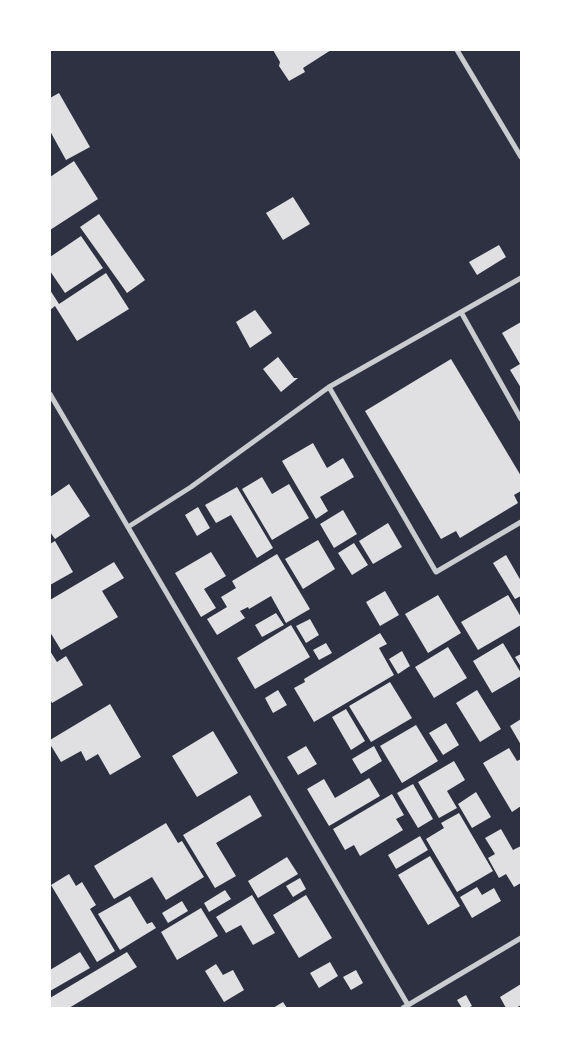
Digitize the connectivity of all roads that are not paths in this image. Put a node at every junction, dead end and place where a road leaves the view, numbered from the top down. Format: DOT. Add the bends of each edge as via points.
graph roads {
  1 [pos="457,50"];
  2 [pos="521,157"];
  3 [pos="521,278"];
  4 [pos="461,312"];
  5 [pos="329,387"];
  6 [pos="50,394"];
  7 [pos="521,419"];
  8 [pos="521,522"];
  9 [pos="128,527"];
  10 [pos="521,938"];
  11 [pos="406,1006"];
  1 -- 2 [label="street"];
  3 -- 4 [label="street"];
  4 -- 5 [label="street"];
  4 -- 7 [label="street"];
  5 -- 8 [label="street" via="436,572"];
  5 -- 9 [label="street" via="191,487"];
  6 -- 9 [label="street"];
  9 -- 11 [label="street"];
  10 -- 11 [label="street"];
}
